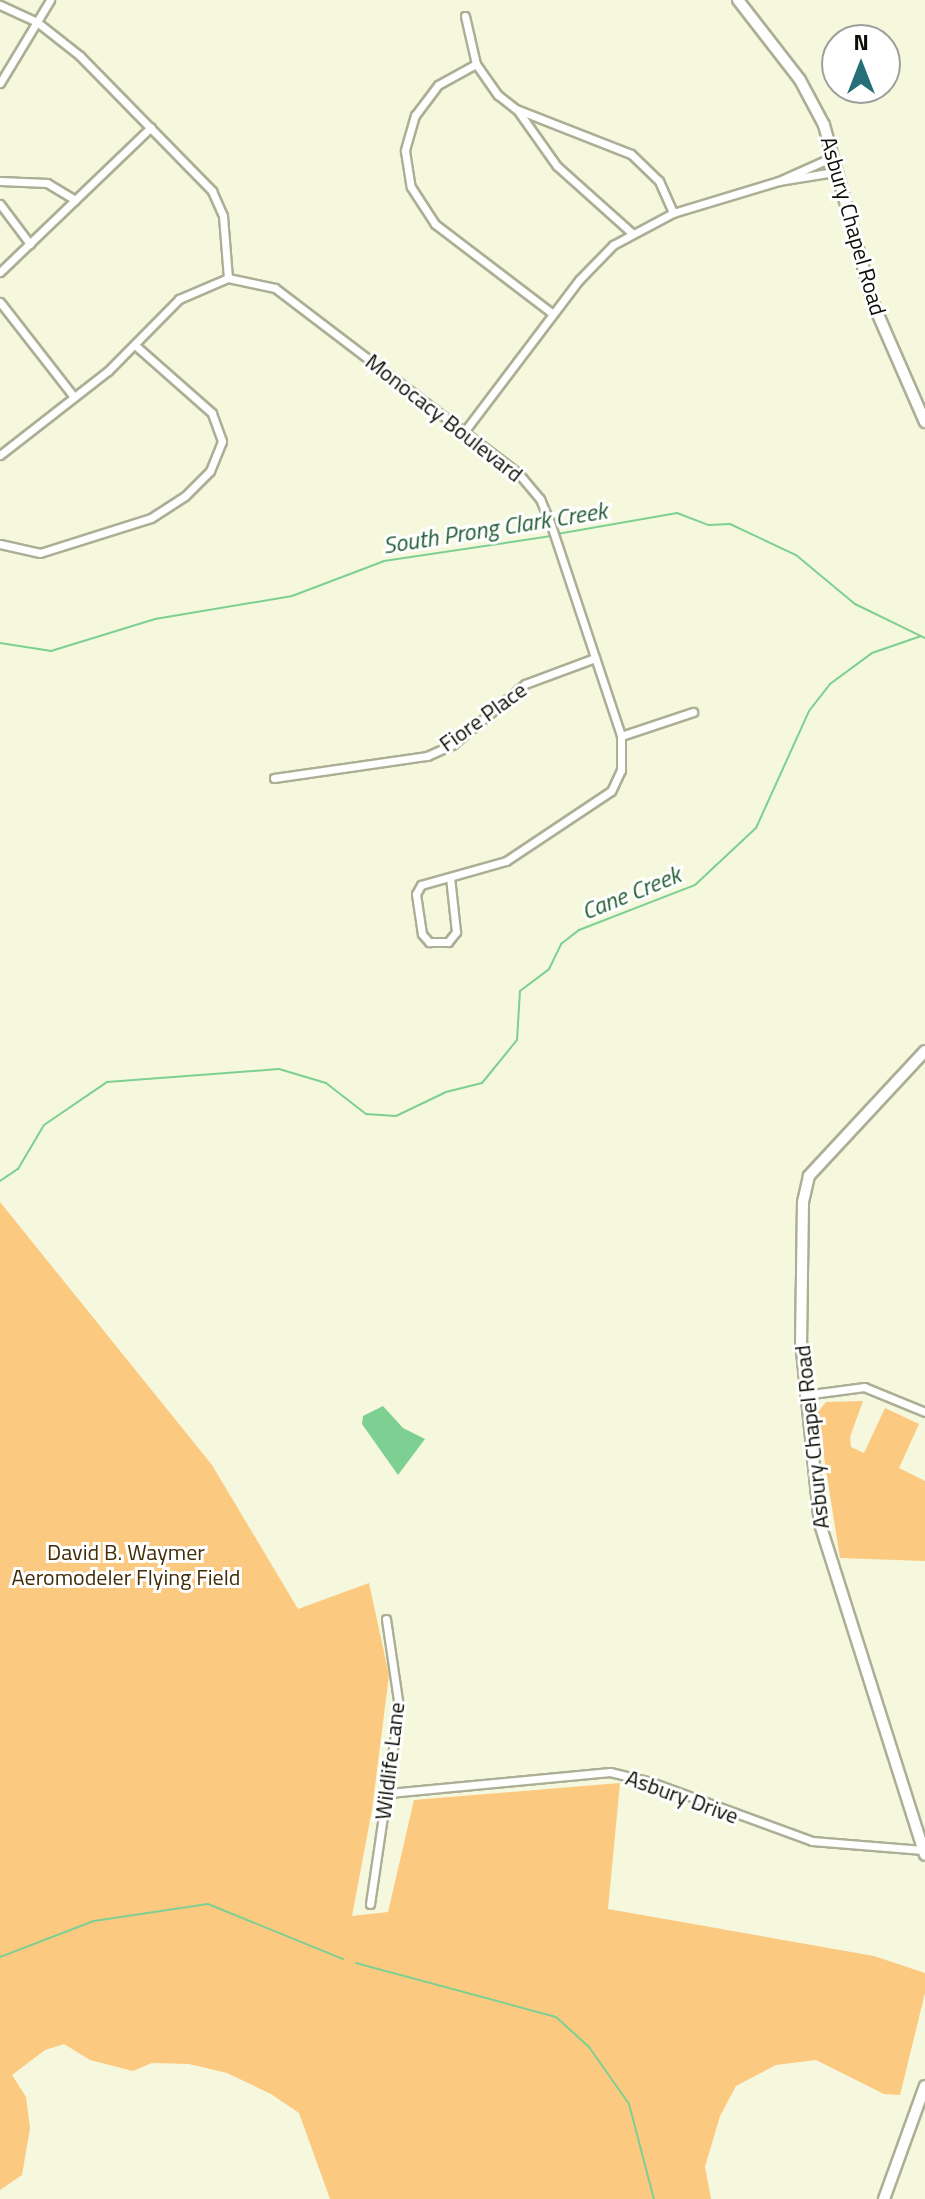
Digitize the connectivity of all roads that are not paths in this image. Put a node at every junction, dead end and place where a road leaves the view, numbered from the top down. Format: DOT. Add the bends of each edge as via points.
graph roads {
  1 [pos="50,0"];
  2 [pos="738,0"];
  3 [pos="0,5"];
  4 [pos="465,16"];
  5 [pos="37,22"];
  6 [pos="476,64"];
  7 [pos="0,83"];
  8 [pos="516,109"];
  9 [pos="151,127"];
  10 [pos="836,164"];
  11 [pos="0,181"];
  12 [pos="75,200"];
  13 [pos="0,204"];
  14 [pos="673,213"];
  15 [pos="632,233"];
  16 [pos="30,244"];
  17 [pos="0,272"];
  18 [pos="228,278"];
  19 [pos="0,302"];
  20 [pos="553,314"];
  21 [pos="135,345"];
  22 [pos="74,397"];
  23 [pos="925,422"];
  24 [pos="464,432"];
  25 [pos="0,455"];
  26 [pos="0,544"];
  27 [pos="595,658"];
  28 [pos="693,712"];
  29 [pos="621,736"];
  30 [pos="274,778"];
  31 [pos="450,877"];
  32 [pos="925,1051"];
  33 [pos="804,1395"];
  34 [pos="925,1412"];
  35 [pos="386,1619"];
  36 [pos="389,1793"];
  37 [pos="924,1852"];
  38 [pos="370,1904"];
  39 [pos="925,2086"];
  40 [pos="884,2199"];
  1 -- 5 [label="street"];
  2 -- 10 [label="main road, Asbury Chapel Road" via="800,80"];
  3 -- 5 [label="street"];
  4 -- 6 [label="street"];
  5 -- 7 [label="street"];
  5 -- 9 [label="street" via="112,85"];
  6 -- 8 [label="street" via="491,88"];
  6 -- 20 [label="street" via="438,85 415,115 405,151 411,187 435,224"];
  8 -- 14 [label="street" via="631,154 659,181"];
  8 -- 15 [label="street" via="557,166"];
  9 -- 12 [label="street"];
  9 -- 18 [label="street" via="212,191 223,216"];
  10 -- 14 [label="street" via="828,173 779,181"];
  10 -- 23 [label="main road, Asbury Chapel Road" via="873,303"];
  11 -- 12 [label="street" via="47,183"];
  12 -- 16 [label="street"];
  13 -- 16 [label="street"];
  14 -- 15 [label="street"];
  15 -- 20 [label="street" via="596,260"];
  16 -- 17 [label="street"];
  18 -- 21 [label="street" via="179,299"];
  18 -- 24 [label="street, Monocacy Boulevard" via="275,288"];
  19 -- 22 [label="street"];
  20 -- 24 [label="street"];
  21 -- 22 [label="street"];
  21 -- 26 [label="street" via="212,413 222,441 210,471 151,518 40,553"];
  22 -- 25 [label="street"];
  24 -- 27 [label="street, Monocacy Boulevard" via="527,481 550,522"];
  27 -- 29 [label="street, Monocacy Boulevard"];
  27 -- 30 [label="street, Fiore Place" via="525,684 452,745 435,752"];
  28 -- 29 [label="street"];
  29 -- 31 [label="street, Monocacy Boulevard" via="621,770 611,791 506,861"];
  31 -- 31 [label="street, Monocacy Boulevard" via="421,885 416,894 422,934 429,942 448,942 456,932"];
  32 -- 33 [label="main road, Asbury Chapel Road" via="809,1176 801,1260"];
  33 -- 34 [label="street" via="864,1387"];
  33 -- 37 [label="main road, Asbury Chapel Road" via="826,1549"];
  35 -- 36 [label="street, Wildlife Lane" via="399,1707"];
  36 -- 37 [label="street, Asbury Drive" via="610,1772 812,1841"];
  36 -- 38 [label="street, Wildlife Lane"];
  39 -- 40 [label="main road"];
}
